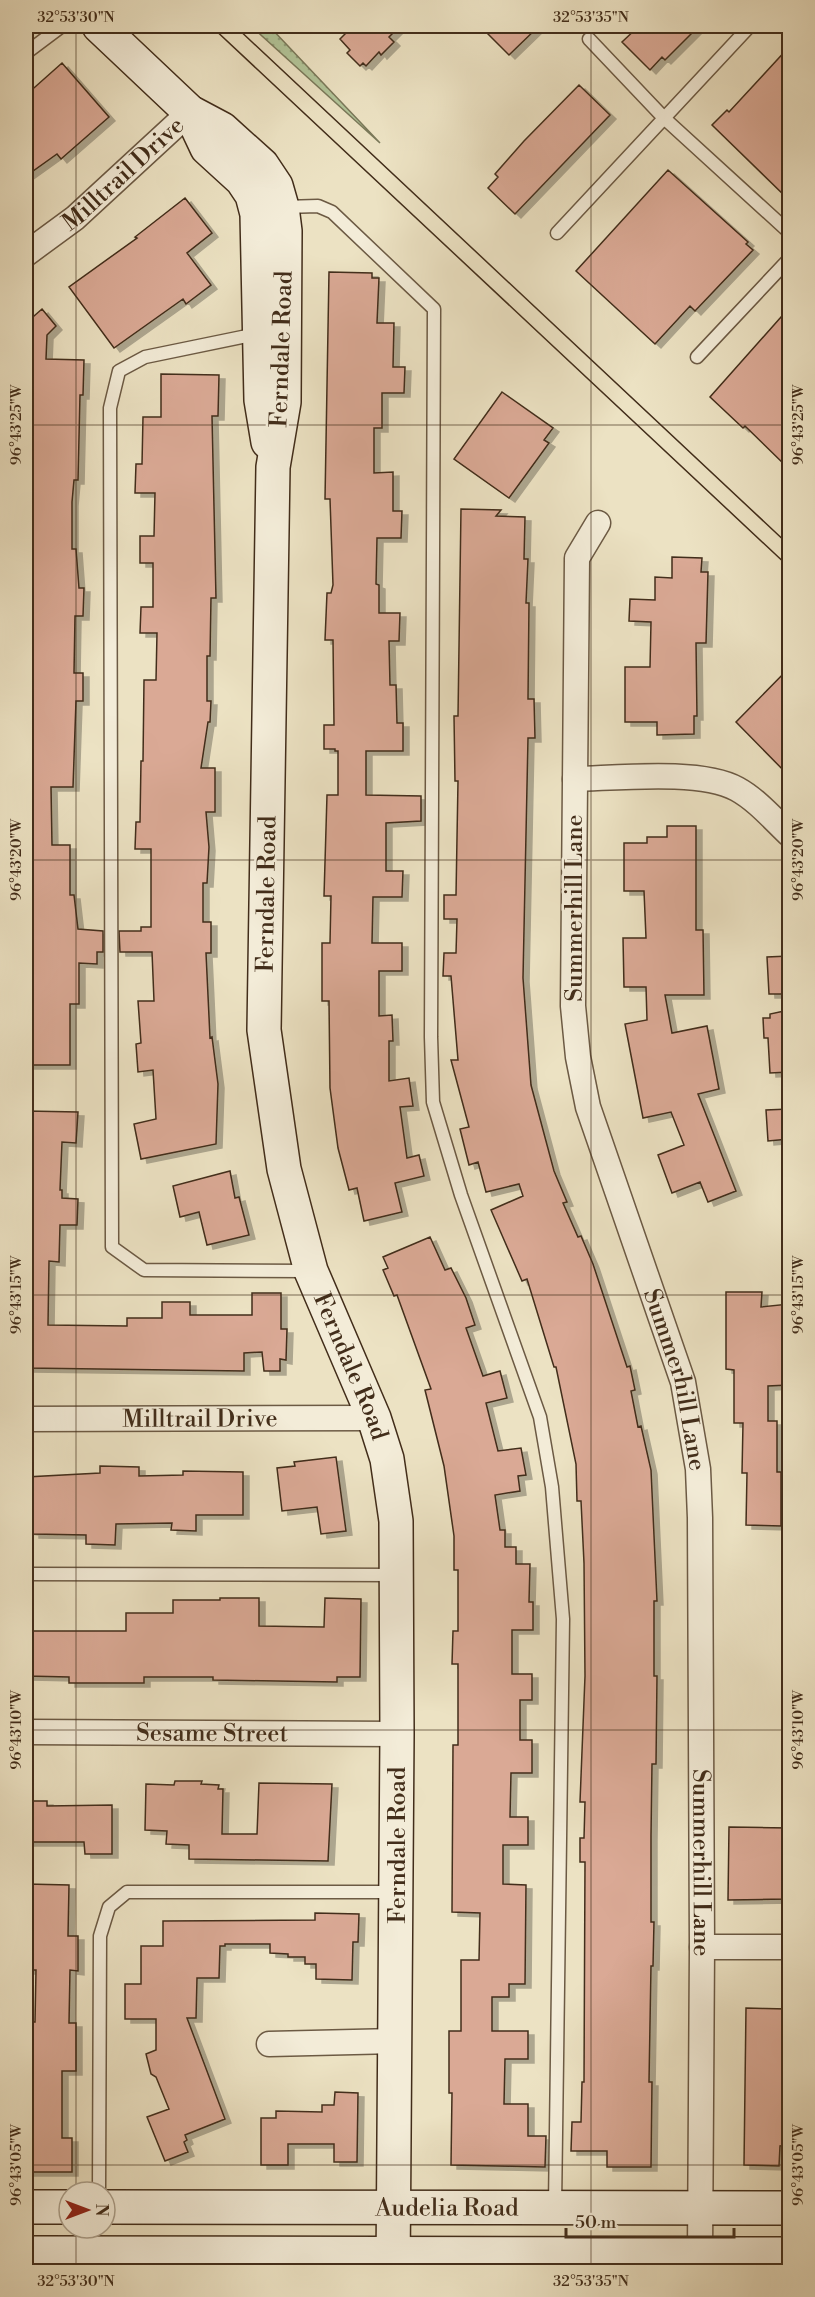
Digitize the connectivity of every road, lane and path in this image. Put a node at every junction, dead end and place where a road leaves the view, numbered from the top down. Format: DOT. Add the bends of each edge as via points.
graph roads {
  1 [pos="62,26"];
  2 [pos="99,26"];
  3 [pos="750,26"];
  4 [pos="589,39"];
  5 [pos="26,53"];
  6 [pos="190,112"];
  7 [pos="664,118"];
  8 [pos="275,223"];
  9 [pos="557,233"];
  10 [pos="789,233"];
  11 [pos="26,254"];
  12 [pos="789,258"];
  13 [pos="258,334"];
  14 [pos="697,357"];
  15 [pos="273,467"];
  16 [pos="598,523"];
  17 [pos="575,779"];
  18 [pos="789,835"];
  19 [pos="311,1271"];
  20 [pos="374,1418"];
  21 [pos="26,1419"];
  22 [pos="26,1574"];
  23 [pos="396,1575"];
  24 [pos="26,1732"];
  25 [pos="398,1734"];
  26 [pos="397,1892"];
  27 [pos="702,1947"];
  28 [pos="789,1947"];
  29 [pos="396,2042"];
  30 [pos="269,2044"];
  31 [pos="99,2180"];
  32 [pos="26,2207"];
  33 [pos="57,2207"];
  34 [pos="117,2207"];
  35 [pos="394,2207"];
  36 [pos="555,2207"];
  37 [pos="701,2207"];
  38 [pos="789,2208"];
  39 [pos="26,2253"];
  40 [pos="700,2253"];
  41 [pos="789,2254"];
  42 [pos="393,2262"];
  1 -- 5 [label="lane"];
  2 -- 6 [label="street"];
  3 -- 7 [label="lane"];
  4 -- 7 [label="lane"];
  6 -- 8 [label="street" via="222,129 262,165 276,186"];
  6 -- 11 [label="street, Milltrail Drive" via="75,218"];
  7 -- 9 [label="lane"];
  7 -- 10 [label="lane"];
  8 -- 13 [label="street, Ferndale Road"];
  8 -- 15 [label="street, Ferndale Road" via="284,402"];
  8 -- 36 [label="lane" via="318,206 332,212 434,309 433,1102 461,1195 540,1418 552,1487 563,1619"];
  12 -- 14 [label="lane"];
  13 -- 15 [label="street, Ferndale Road" via="261,400"];
  13 -- 19 [label="lane" via="145,357 119,371 110,408 112,1246 144,1270"];
  15 -- 19 [label="street, Ferndale Road" via="264,1030 284,1169"];
  16 -- 17 [label="street, Summerhill Lane" via="577,558"];
  17 -- 18 [label="street" via="704,779 736,788 759,804"];
  17 -- 27 [label="street, Summerhill Lane" via="573,1006 578,1058 588,1107 683,1382 698,1469"];
  19 -- 20 [label="street, Ferndale Road"];
  20 -- 21 [label="street, Milltrail Drive"];
  20 -- 23 [label="street, Ferndale Road" via="387,1458 396,1521"];
  22 -- 23 [label="lane"];
  23 -- 25 [label="street, Ferndale Road"];
  24 -- 25 [label="street, Sesame Street"];
  25 -- 26 [label="street, Ferndale Road"];
  26 -- 29 [label="street, Ferndale Road"];
  26 -- 31 [label="lane" via="127,1892 110,1906 100,1936"];
  27 -- 28 [label="street"];
  27 -- 37 [label="street, Summerhill Lane"];
  29 -- 30 [label="street"];
  29 -- 35 [label="street, Ferndale Road"];
  32 -- 33 [label="street"];
  34 -- 35 [label="street, Audelia Road"];
  35 -- 36 [label="street, Audelia Road"];
  35 -- 42 [label="street, Ferndale Road"];
  36 -- 37 [label="street, Audelia Road"];
  37 -- 38 [label="street, Audelia Road"];
  37 -- 40 [label="street, Summerhill Lane"];
  39 -- 42 [label="street, Audelia Road"];
  40 -- 41 [label="street, Audelia Road"];
  40 -- 42 [label="street, Audelia Road"];
}
